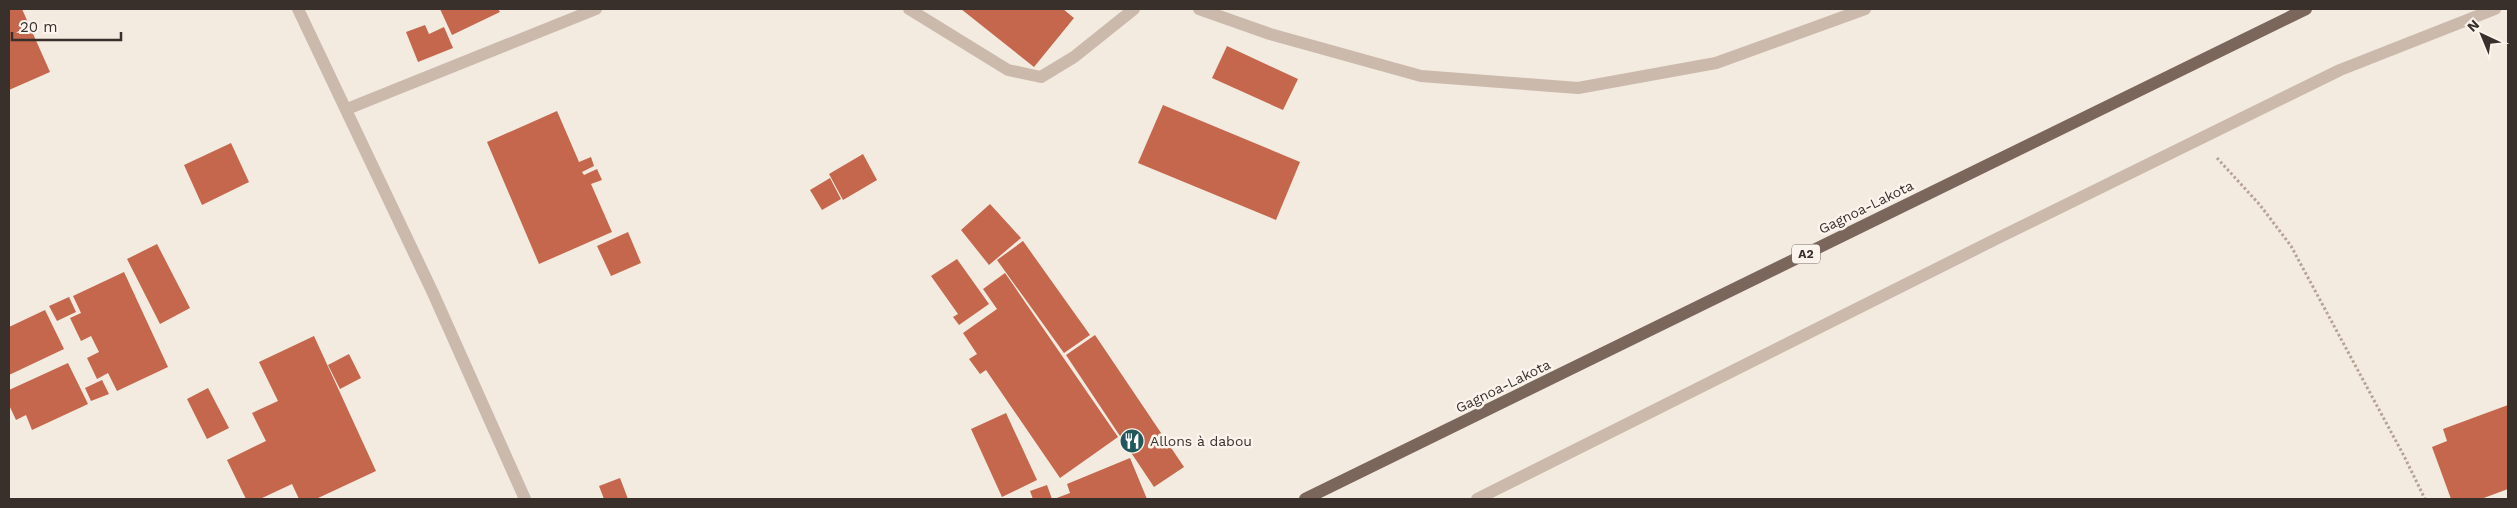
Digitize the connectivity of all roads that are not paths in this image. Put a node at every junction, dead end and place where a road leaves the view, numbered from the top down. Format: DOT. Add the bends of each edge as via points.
graph roads {
  1 [pos="298,9"];
  2 [pos="596,9"];
  3 [pos="909,9"];
  4 [pos="1134,9"];
  5 [pos="1199,9"];
  6 [pos="1866,9"];
  7 [pos="2306,9"];
  8 [pos="2495,9"];
  9 [pos="347,109"];
  10 [pos="525,499"];
  11 [pos="1305,499"];
  12 [pos="1477,499"];
  1 -- 9 [label="street"];
  2 -- 9 [label="street"];
  3 -- 4 [label="street" via="1008,70 1040,77 1074,57"];
  5 -- 6 [label="street" via="1270,34 1421,76 1578,88 1716,63"];
  7 -- 11 [label="main road, Gagnoa-Lakota / A2"];
  8 -- 12 [label="street" via="2340,70"];
  9 -- 10 [label="street"];
}
